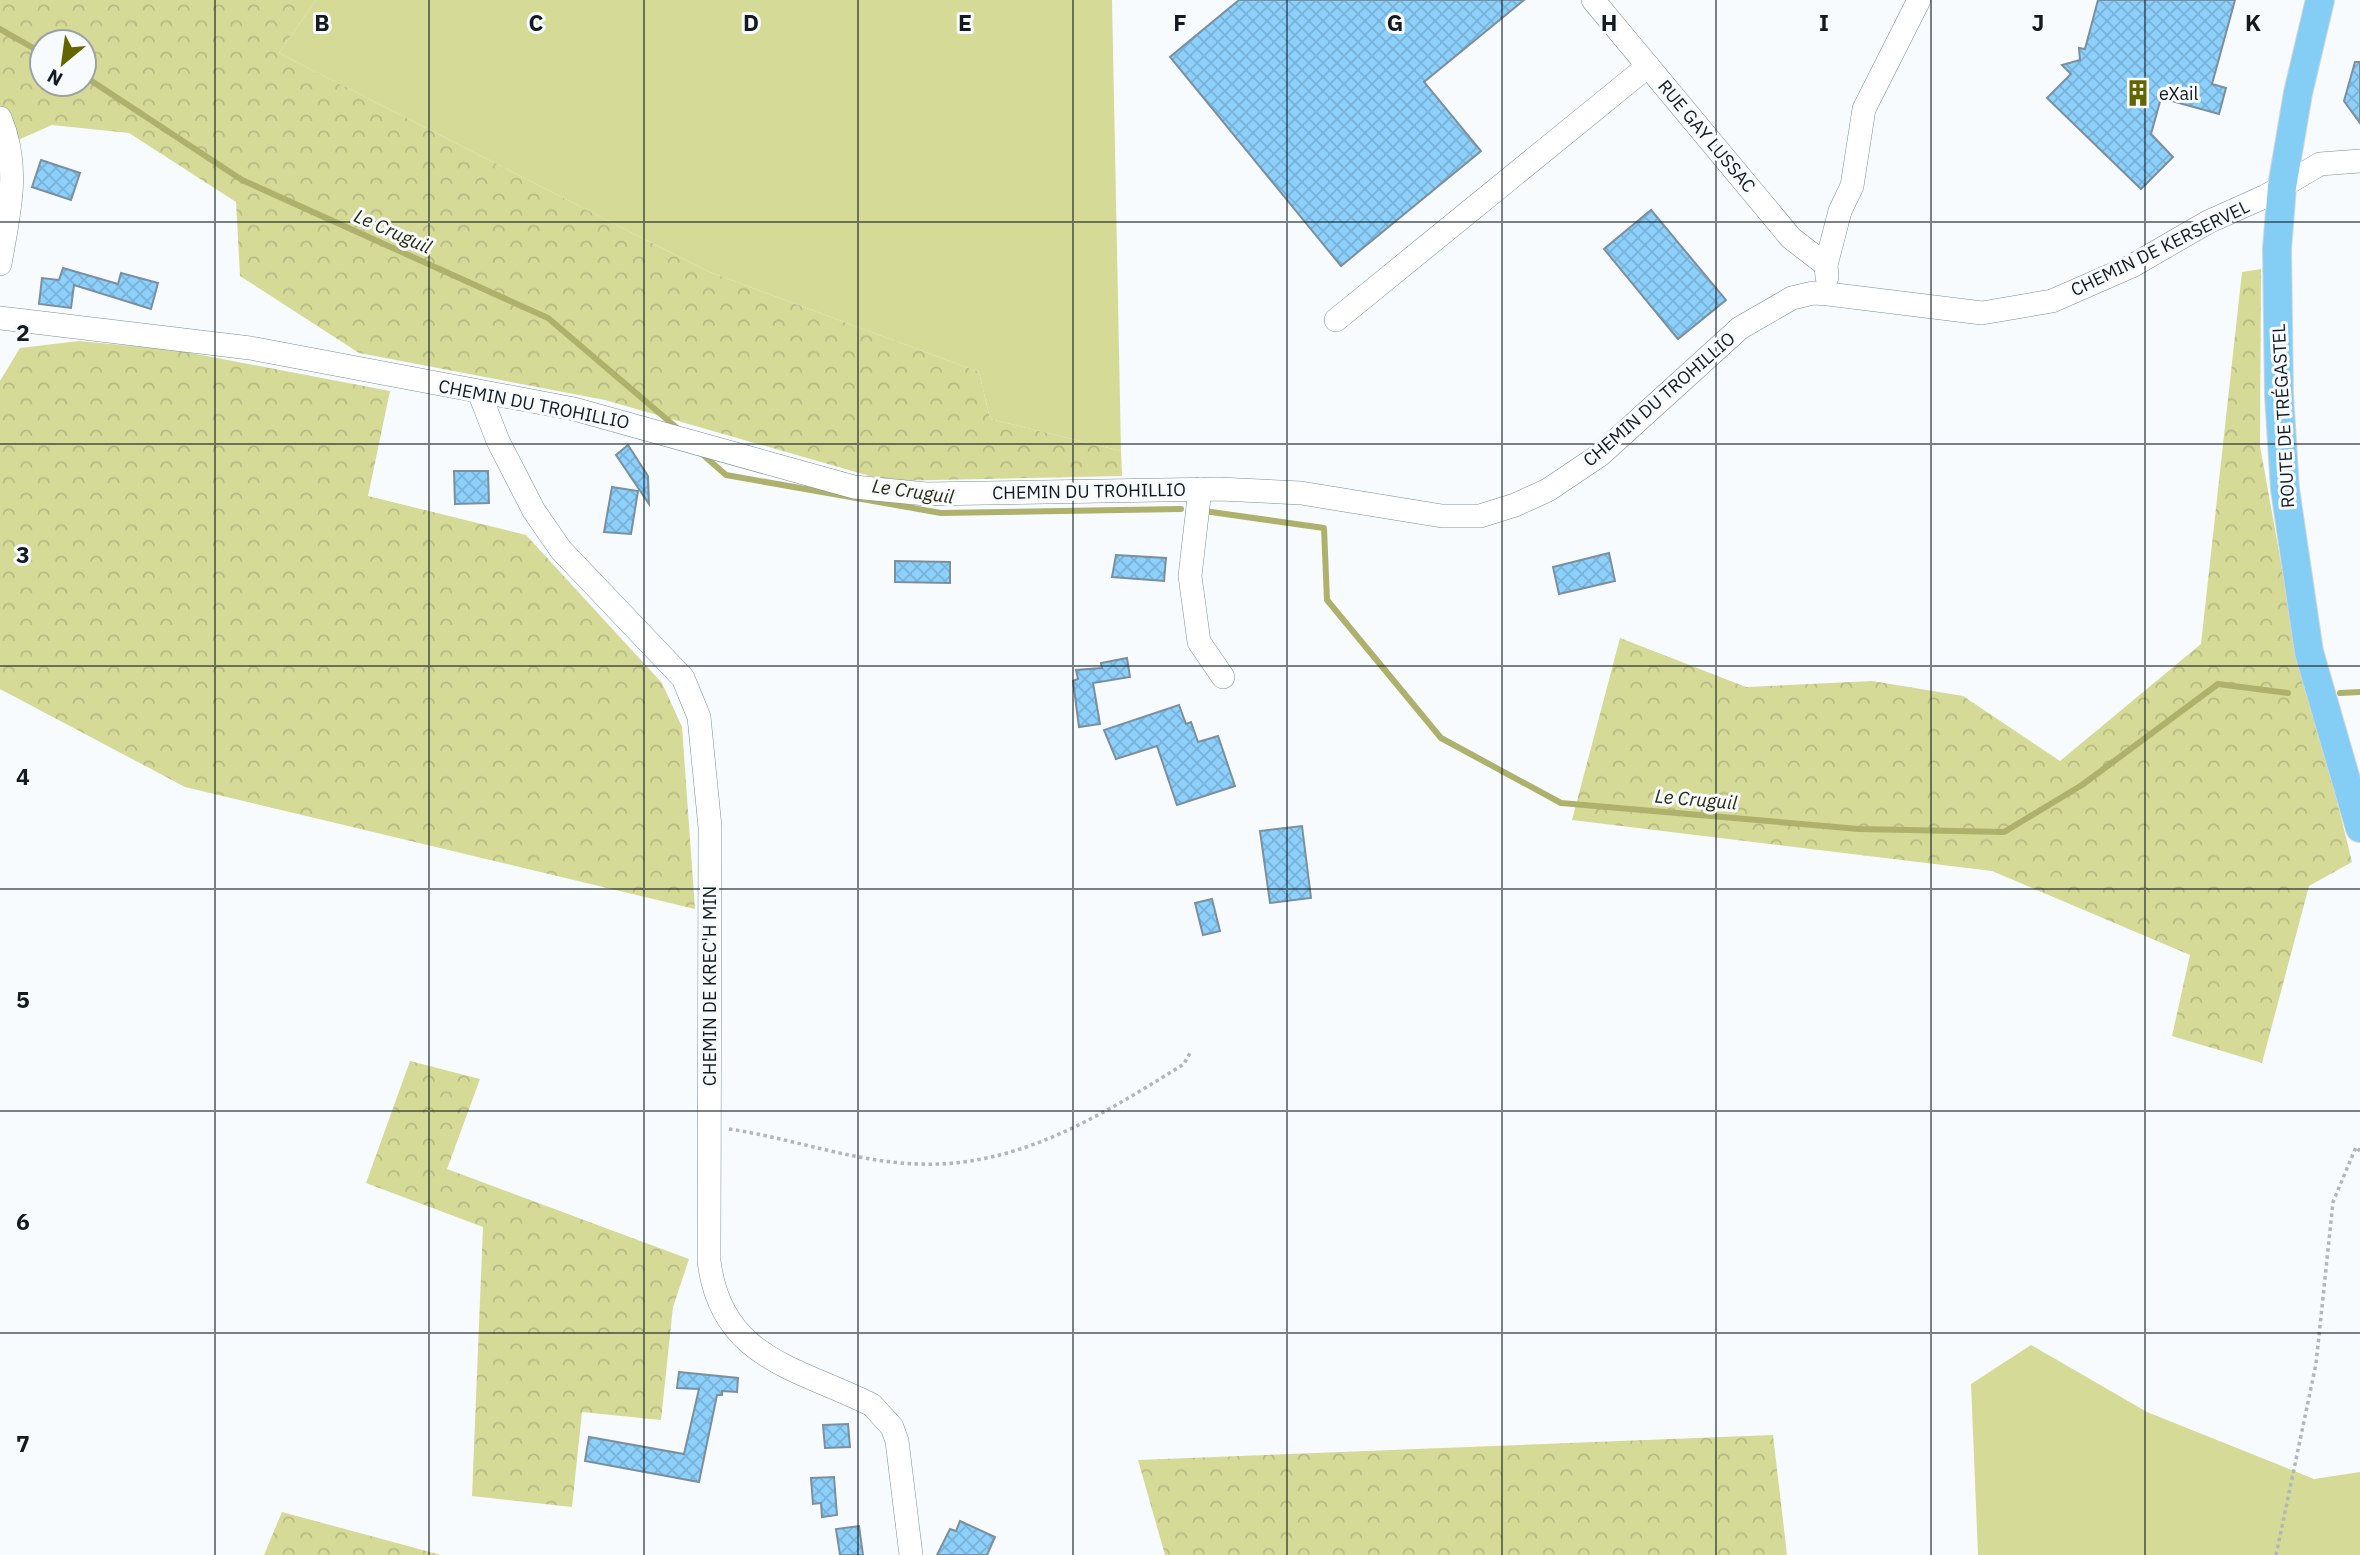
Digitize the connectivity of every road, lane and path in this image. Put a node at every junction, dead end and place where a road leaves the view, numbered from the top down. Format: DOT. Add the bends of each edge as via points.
graph roads {
  1 [pos="1593,0"];
  2 [pos="1919,0"];
  3 [pos="2320,0"];
  4 [pos="1648,66"];
  5 [pos="0,118"];
  6 [pos="2360,161"];
  7 [pos="2282,187"];
  8 [pos="0,264"];
  9 [pos="1826,265"];
  10 [pos="1828,294"];
  11 [pos="0,318"];
  12 [pos="1336,320"];
  13 [pos="479,392"];
  14 [pos="1200,489"];
  15 [pos="1223,677"];
  16 [pos="2360,828"];
  17 [pos="1190,1053"];
  18 [pos="709,1126"];
  19 [pos="2360,1151"];
  20 [pos="911,1555"];
  21 [pos="2276,1555"];
  1 -- 4 [label="street, RUE GAY LUSSAC"];
  2 -- 9 [label="street" via="1864,109 1852,186 1840,211"];
  3 -- 7 [label="main road, ROUTE DE TRÉGASTEL"];
  4 -- 9 [label="street, RUE GAY LUSSAC" via="1791,238"];
  4 -- 12 [label="street"];
  5 -- 8 [label="street" via="12,160"];
  6 -- 7 [label="street, CHEMIN DE KERSERVEL" via="2320,164"];
  7 -- 10 [label="street, CHEMIN DE KERSERVEL" via="2132,266 2040,303 1982,313"];
  7 -- 16 [label="main road, ROUTE DE TRÉGASTEL" via="2277,249 2279,395 2291,538 2309,652"];
  9 -- 10 [label="street"];
  10 -- 14 [label="street, CHEMIN DU TROHILLIO" via="1792,298 1740,328 1600,455 1548,490 1498,511 1442,516 1301,493"];
  11 -- 13 [label="street, CHEMIN DU TROHILLIO" via="250,348"];
  13 -- 14 [label="street, CHEMIN DU TROHILLIO" via="639,425 854,487 926,494"];
  13 -- 18 [label="street, CHEMIN DE KREC'H MIN" via="534,511 561,550 668,660 693,697 702,737 710,827"];
  14 -- 15 [label="street" via="1190,576 1199,642"];
  17 -- 18 [label="path" via="1184,1064 1096,1119 1049,1140 980,1159 917,1164"];
  18 -- 20 [label="street, CHEMIN DE KREC'H MIN" via="709,1261 718,1303 742,1338 765,1355 872,1405 884,1415 897,1441"];
  19 -- 21 [label="path" via="2356,1147 2333,1202 2316,1364"];
}
